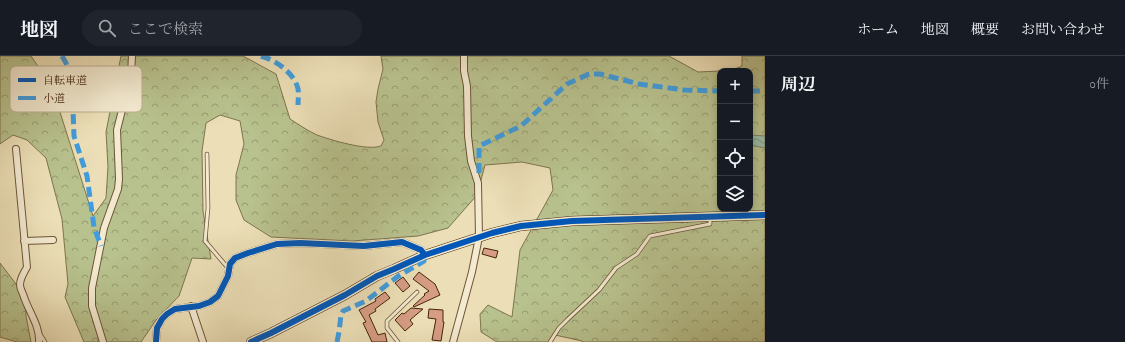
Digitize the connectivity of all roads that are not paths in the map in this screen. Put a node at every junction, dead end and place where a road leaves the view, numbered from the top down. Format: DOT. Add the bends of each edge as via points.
graph roads {
  1 [pos="132,56"];
  2 [pos="464,56"];
  3 [pos="131,66"];
  4 [pos="122,112"];
  5 [pos="16,149"];
  6 [pos="207,154"];
  7 [pos="765,215"];
  8 [pos="710,216"];
  9 [pos="479,237"];
  10 [pos="52,240"];
  11 [pos="24,241"];
  12 [pos="424,255"];
  13 [pos="229,270"];
  14 [pos="417,292"];
  15 [pos="192,306"];
  16 [pos="38,333"];
  17 [pos="39,342"];
  18 [pos="45,342"];
  19 [pos="103,342"];
  20 [pos="156,342"];
  21 [pos="203,342"];
  22 [pos="251,342"];
  23 [pos="398,342"];
  24 [pos="453,342"];
  25 [pos="550,342"];
  1 -- 3 [label="street"];
  2 -- 9 [label="street" via="468,136 471,161 478,183"];
  4 -- 19 [label="street" via="117,130 118,189 104,228 92,288 92,306"];
  5 -- 11 [label="street"];
  6 -- 13 [label="lane" via="208,208 205,241"];
  7 -- 8 [label="street"];
  8 -- 9 [label="street" via="565,222 521,226"];
  8 -- 25 [label="lane" via="710,224 650,236 637,254 616,268"];
  9 -- 12 [label="street"];
  9 -- 24 [label="street"];
  10 -- 11 [label="street"];
  11 -- 16 [label="street" via="27,267 21,277 20,286"];
  12 -- 13 [label="street" via="421,250 402,242 364,246 277,244 235,258"];
  12 -- 22 [label="street" via="377,276"];
  13 -- 15 [label="street" via="218,296 210,302"];
  14 -- 23 [label="lane" via="387,321 387,328"];
  15 -- 20 [label="street" via="175,309 167,314 157,328"];
  15 -- 21 [label="street"];
  16 -- 17 [label="street"];
  16 -- 18 [label="lane"];
}
